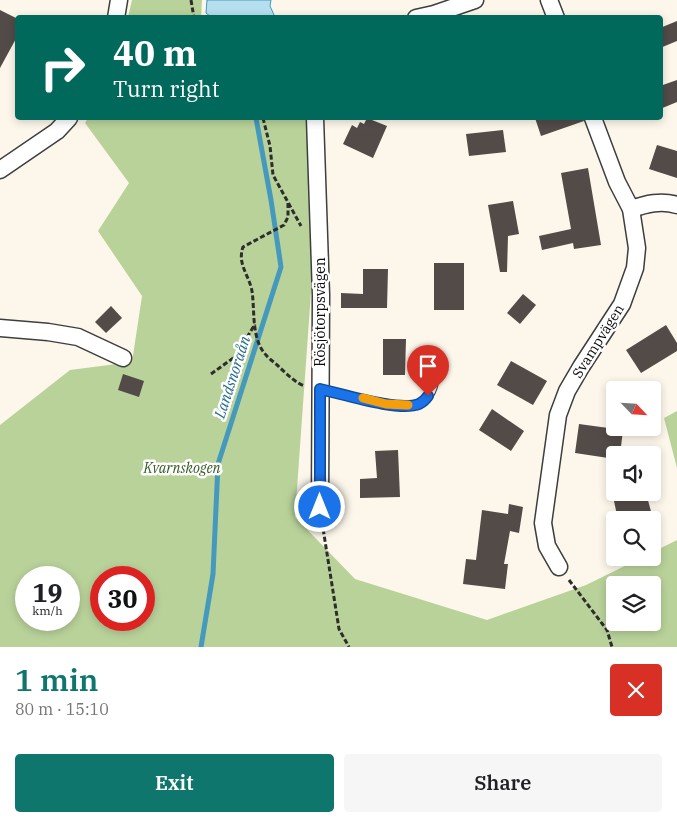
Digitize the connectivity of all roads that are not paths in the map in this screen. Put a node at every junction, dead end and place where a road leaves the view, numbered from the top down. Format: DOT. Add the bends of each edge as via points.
graph roads {
  1 [pos="119,0"];
  2 [pos="475,0"];
  3 [pos="549,0"];
  4 [pos="116,15"];
  5 [pos="430,15"];
  6 [pos="555,15"];
  7 [pos="67,120"];
  8 [pos="315,120"];
  9 [pos="594,120"];
  10 [pos="0,170"];
  11 [pos="677,204"];
  12 [pos="631,209"];
  13 [pos="0,328"];
  14 [pos="435,353"];
  15 [pos="123,358"];
  16 [pos="320,389"];
  17 [pos="320,507"];
  18 [pos="559,567"];
  1 -- 4 [label="street"];
  2 -- 5 [label="street"];
  3 -- 6 [label="street"];
  7 -- 10 [label="street" via="57,131"];
  8 -- 16 [label="street, Rösjötorpsvägen" via="321,278"];
  9 -- 12 [label="street, Svampvägen"];
  11 -- 12 [label="street" via="647,204"];
  12 -- 18 [label="street, Svampvägen" via="637,248 635,268 622,304 567,391 558,415 543,524 547,546"];
  13 -- 15 [label="street" via="78,337"];
  14 -- 16 [label="lane" via="433,386 421,403 386,404"];
  16 -- 17 [label="street, Rösjötorpsvägen"];
}
